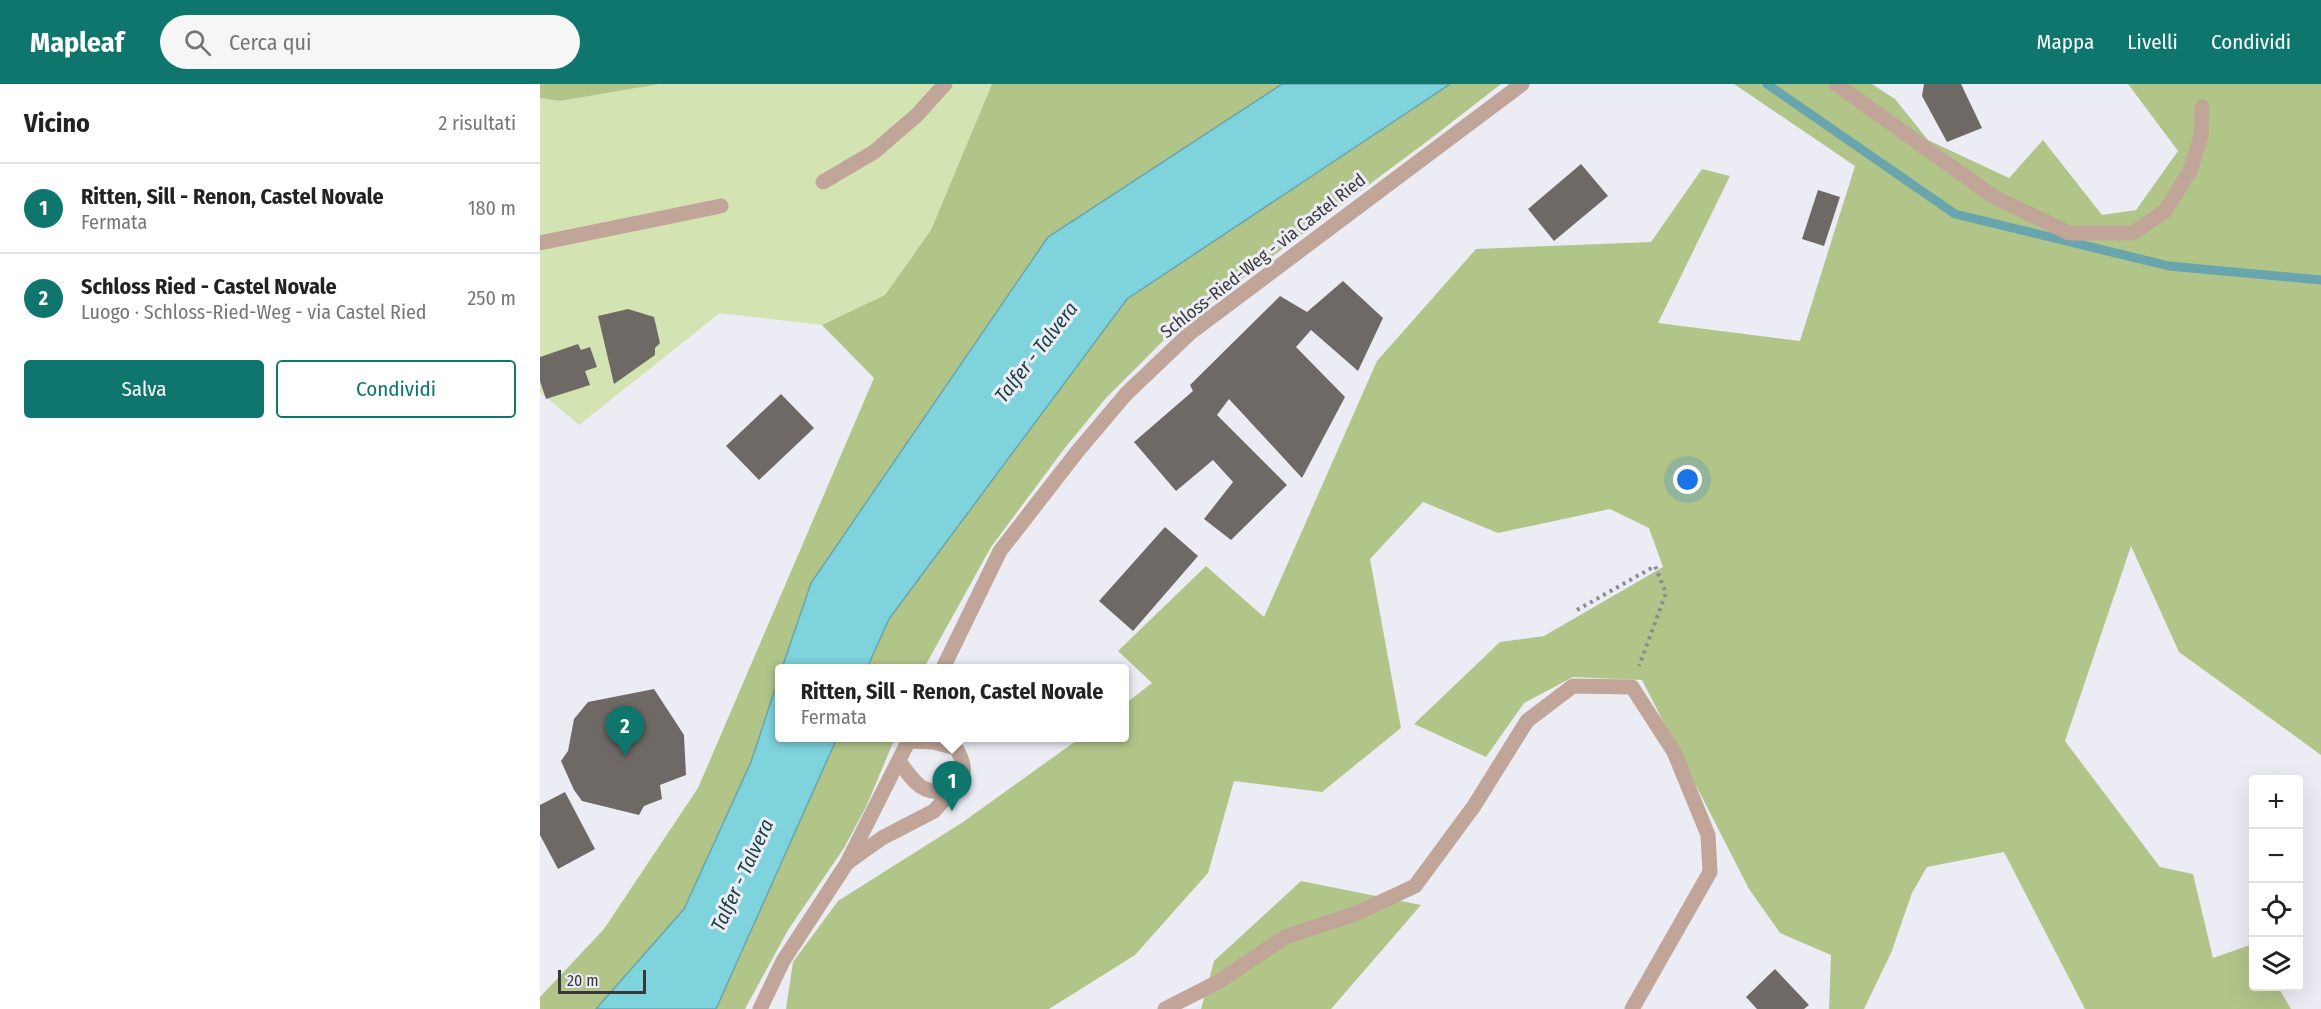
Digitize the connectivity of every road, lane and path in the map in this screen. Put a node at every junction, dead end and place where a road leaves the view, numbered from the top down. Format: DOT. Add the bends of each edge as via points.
graph roads {
  1 [pos="945,84"];
  2 [pos="1522,84"];
  3 [pos="1836,84"];
  4 [pos="2202,107"];
  5 [pos="823,182"];
  6 [pos="721,206"];
  7 [pos="540,243"];
  8 [pos="1577,610"];
  9 [pos="945,664"];
  10 [pos="1632,687"];
  11 [pos="908,742"];
  12 [pos="933,742"];
  13 [pos="899,761"];
  14 [pos="952,791"];
  15 [pos="847,863"];
  16 [pos="760,1009"];
  17 [pos="1165,1009"];
  18 [pos="1632,1009"];
  1 -- 5 [label="street" via="916,116 874,152"];
  2 -- 9 [label="street, Schloss-Ried-Weg - via Castel Ried" via="1190,333 1126,394 1000,551"];
  3 -- 4 [label="street" via="1994,196 2069,233 2133,233 2165,212 2190,171 2201,136"];
  6 -- 7 [label="street"];
  8 -- 10 [label="path" via="1655,566 1666,593"];
  10 -- 17 [label="street" via="1573,686 1527,721 1474,806 1414,886 1354,914 1285,937 1218,982"];
  10 -- 18 [label="street" via="1674,752 1708,835 1710,872"];
  11 -- 13 [label="street"];
  12 -- 14 [label="street" via="956,748 964,762 962,778"];
  13 -- 14 [label="street" via="914,783 934,794"];
  13 -- 15 [label="street"];
  14 -- 15 [label="street" via="934,811 882,838"];
  15 -- 16 [label="street" via="783,961"];
}
